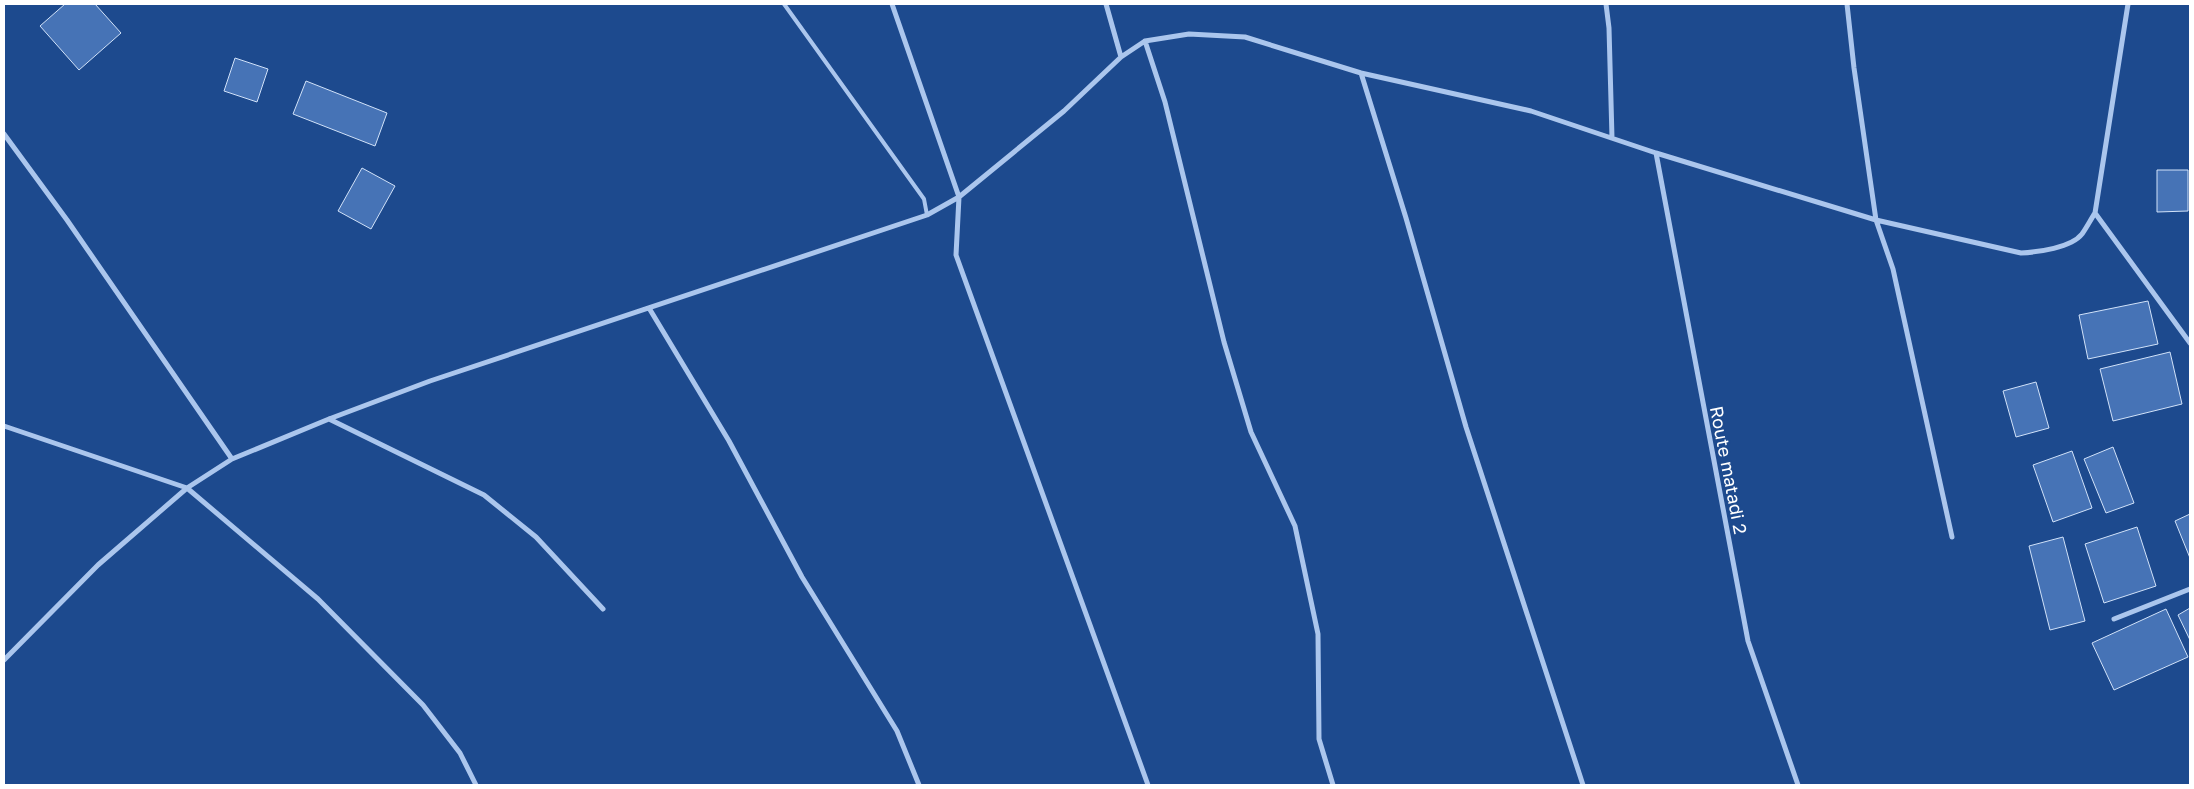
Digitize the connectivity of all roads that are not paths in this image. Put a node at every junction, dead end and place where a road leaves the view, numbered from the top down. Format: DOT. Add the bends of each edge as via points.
graph roads {
  1 [pos="784,4"];
  2 [pos="892,4"];
  3 [pos="1106,4"];
  4 [pos="1606,4"];
  5 [pos="1847,4"];
  6 [pos="2128,4"];
  7 [pos="1144,41"];
  8 [pos="1121,57"];
  9 [pos="1361,72"];
  10 [pos="4,134"];
  11 [pos="1612,138"];
  12 [pos="1656,153"];
  13 [pos="959,197"];
  14 [pos="2095,213"];
  15 [pos="928,215"];
  16 [pos="1876,220"];
  17 [pos="649,308"];
  18 [pos="2190,343"];
  19 [pos="328,419"];
  20 [pos="4,426"];
  21 [pos="232,459"];
  22 [pos="187,488"];
  23 [pos="1952,536"];
  24 [pos="2190,589"];
  25 [pos="603,609"];
  26 [pos="2114,619"];
  27 [pos="4,660"];
  28 [pos="476,785"];
  29 [pos="919,785"];
  30 [pos="1148,785"];
  31 [pos="1333,785"];
  32 [pos="1583,785"];
  33 [pos="1798,785"];
  1 -- 15 [label="lane" via="924,199"];
  2 -- 13 [label="street"];
  3 -- 8 [label="street"];
  4 -- 11 [label="street"];
  5 -- 16 [label="street"];
  6 -- 14 [label="street"];
  7 -- 8 [label="street"];
  7 -- 9 [label="street" via="1189,34 1245,37"];
  7 -- 31 [label="street" via="1165,102 1224,342 1251,432 1295,526 1318,634 1319,739"];
  8 -- 13 [label="street" via="1064,111"];
  9 -- 11 [label="street" via="1531,111"];
  9 -- 32 [label="street" via="1466,427"];
  10 -- 21 [label="street"];
  11 -- 12 [label="street"];
  12 -- 16 [label="street"];
  12 -- 33 [label="street, Route matadi 2" via="1748,641"];
  13 -- 15 [label="street"];
  13 -- 30 [label="street" via="956,255"];
  14 -- 16 [label="street" via="2081,235 2062,245 2021,253"];
  14 -- 18 [label="street"];
  15 -- 17 [label="street"];
  16 -- 23 [label="street" via="1893,269"];
  17 -- 19 [label="street" via="430,381"];
  17 -- 29 [label="street" via="729,441 802,577 897,731"];
  19 -- 21 [label="street"];
  19 -- 25 [label="street" via="484,495 536,537"];
  20 -- 22 [label="street"];
  21 -- 22 [label="street"];
  22 -- 27 [label="street" via="98,565"];
  22 -- 28 [label="street" via="318,599 423,705 460,753"];
  24 -- 26 [label="street"];
}
